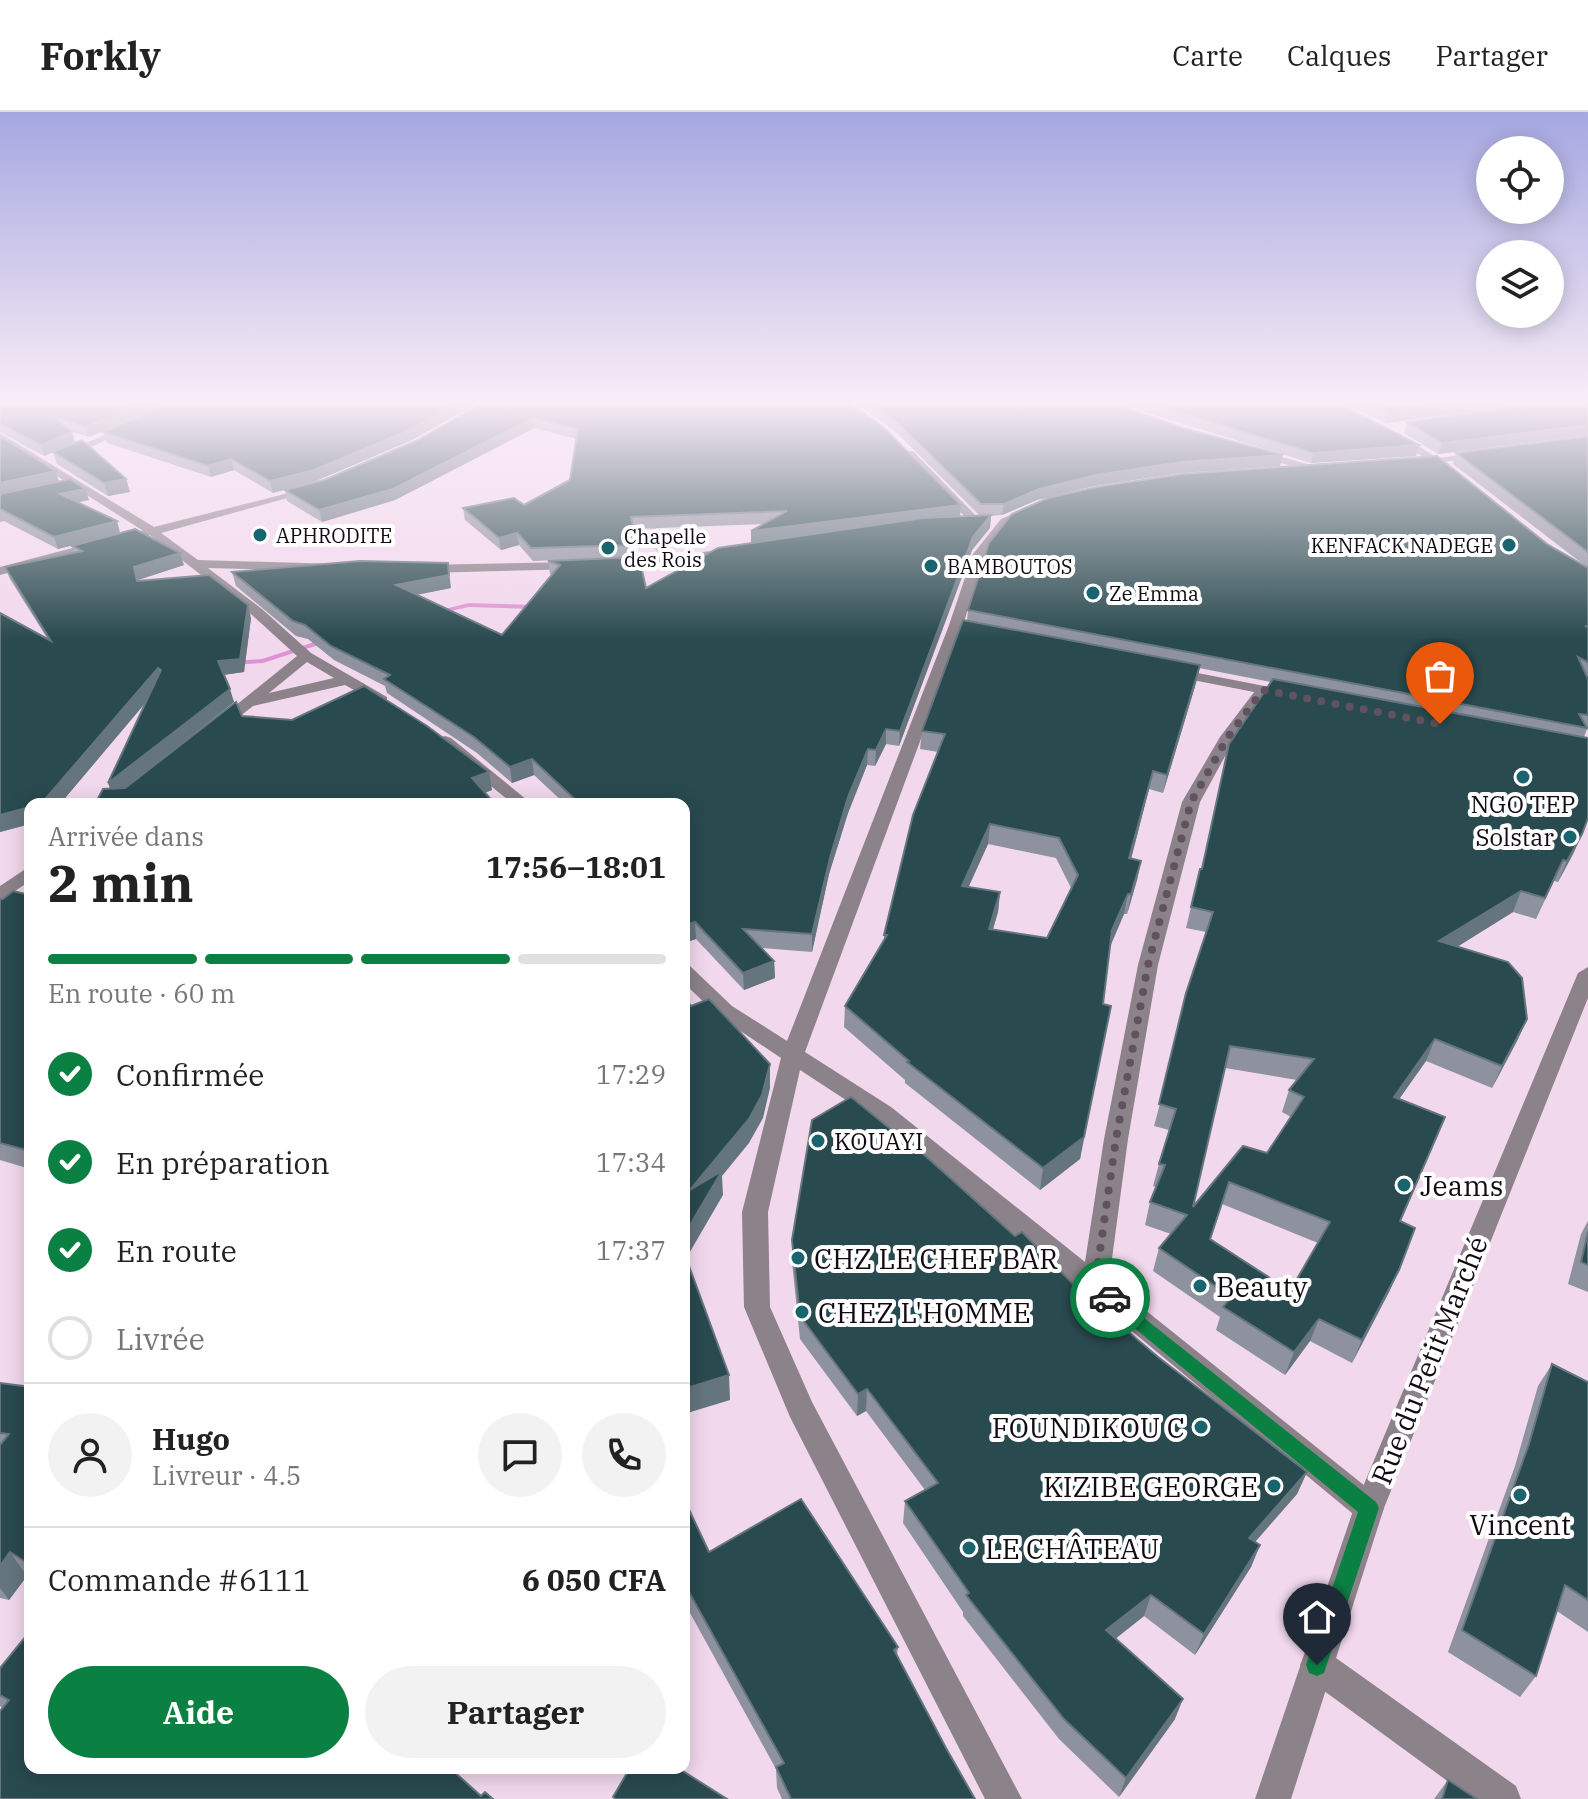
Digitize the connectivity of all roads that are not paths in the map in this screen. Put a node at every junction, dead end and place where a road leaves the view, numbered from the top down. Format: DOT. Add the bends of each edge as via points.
graph roads {
  1 [pos="934,483"];
  2 [pos="75,484"];
  3 [pos="321,486"];
  4 [pos="60,488"];
  5 [pos="1042,505"];
  6 [pos="1005,521"];
  7 [pos="153,532"];
  8 [pos="137,536"];
  9 [pos="107,543"];
  10 [pos="739,551"];
  11 [pos="194,564"];
  12 [pos="344,567"];
  13 [pos="404,568"];
  14 [pos="0,571"];
  15 [pos="955,628"];
  16 [pos="1001,638"];
  17 [pos="301,652"];
  18 [pos="1155,669"];
  19 [pos="347,680"];
  20 [pos="1263,690"];
  21 [pos="1309,699"];
  22 [pos="247,703"];
  23 [pos="394,707"];
  24 [pos="431,732"];
  25 [pos="204,739"];
  26 [pos="516,798"];
  27 [pos="24,877"];
  28 [pos="0,895"];
  29 [pos="1588,973"];
  30 [pos="690,977"];
  31 [pos="793,1055"];
  32 [pos="1095,1285"];
  33 [pos="1369,1508"];
  34 [pos="1317,1665"];
  35 [pos="1004,1799"];
  36 [pos="1273,1799"];
  37 [pos="1503,1799"];
  1 -- 6 [label="street" via="969,522"];
  2 -- 4 [label="street"];
  2 -- 7 [label="street"];
  3 -- 7 [label="street"];
  5 -- 6 [label="street"];
  6 -- 15 [label="street" via="979,554"];
  7 -- 8 [label="street"];
  7 -- 11 [label="street"];
  9 -- 14 [label="street"];
  10 -- 13 [label="street" via="658,563"];
  11 -- 12 [label="street"];
  11 -- 17 [label="street"];
  15 -- 16 [label="street"];
  15 -- 31 [label="street"];
  17 -- 19 [label="street"];
  17 -- 22 [label="street"];
  18 -- 20 [label="street"];
  19 -- 22 [label="street"];
  19 -- 23 [label="street"];
  20 -- 21 [label="street"];
  20 -- 32 [label="street" via="1228,737 1191,802 1148,965"];
  22 -- 25 [label="street"];
  24 -- 26 [label="street"];
  27 -- 28 [label="street"];
  29 -- 33 [label="street, Rue du Petit Marché"];
  30 -- 31 [label="street" via="725,1011"];
  31 -- 32 [label="street" via="883,1113"];
  31 -- 35 [label="street" via="755,1212 757,1307 800,1408"];
  32 -- 33 [label="street"];
  33 -- 34 [label="street, Rue du Petit Marché"];
  34 -- 36 [label="street, Rue du Petit Marché"];
  34 -- 37 [label="street"];
}
